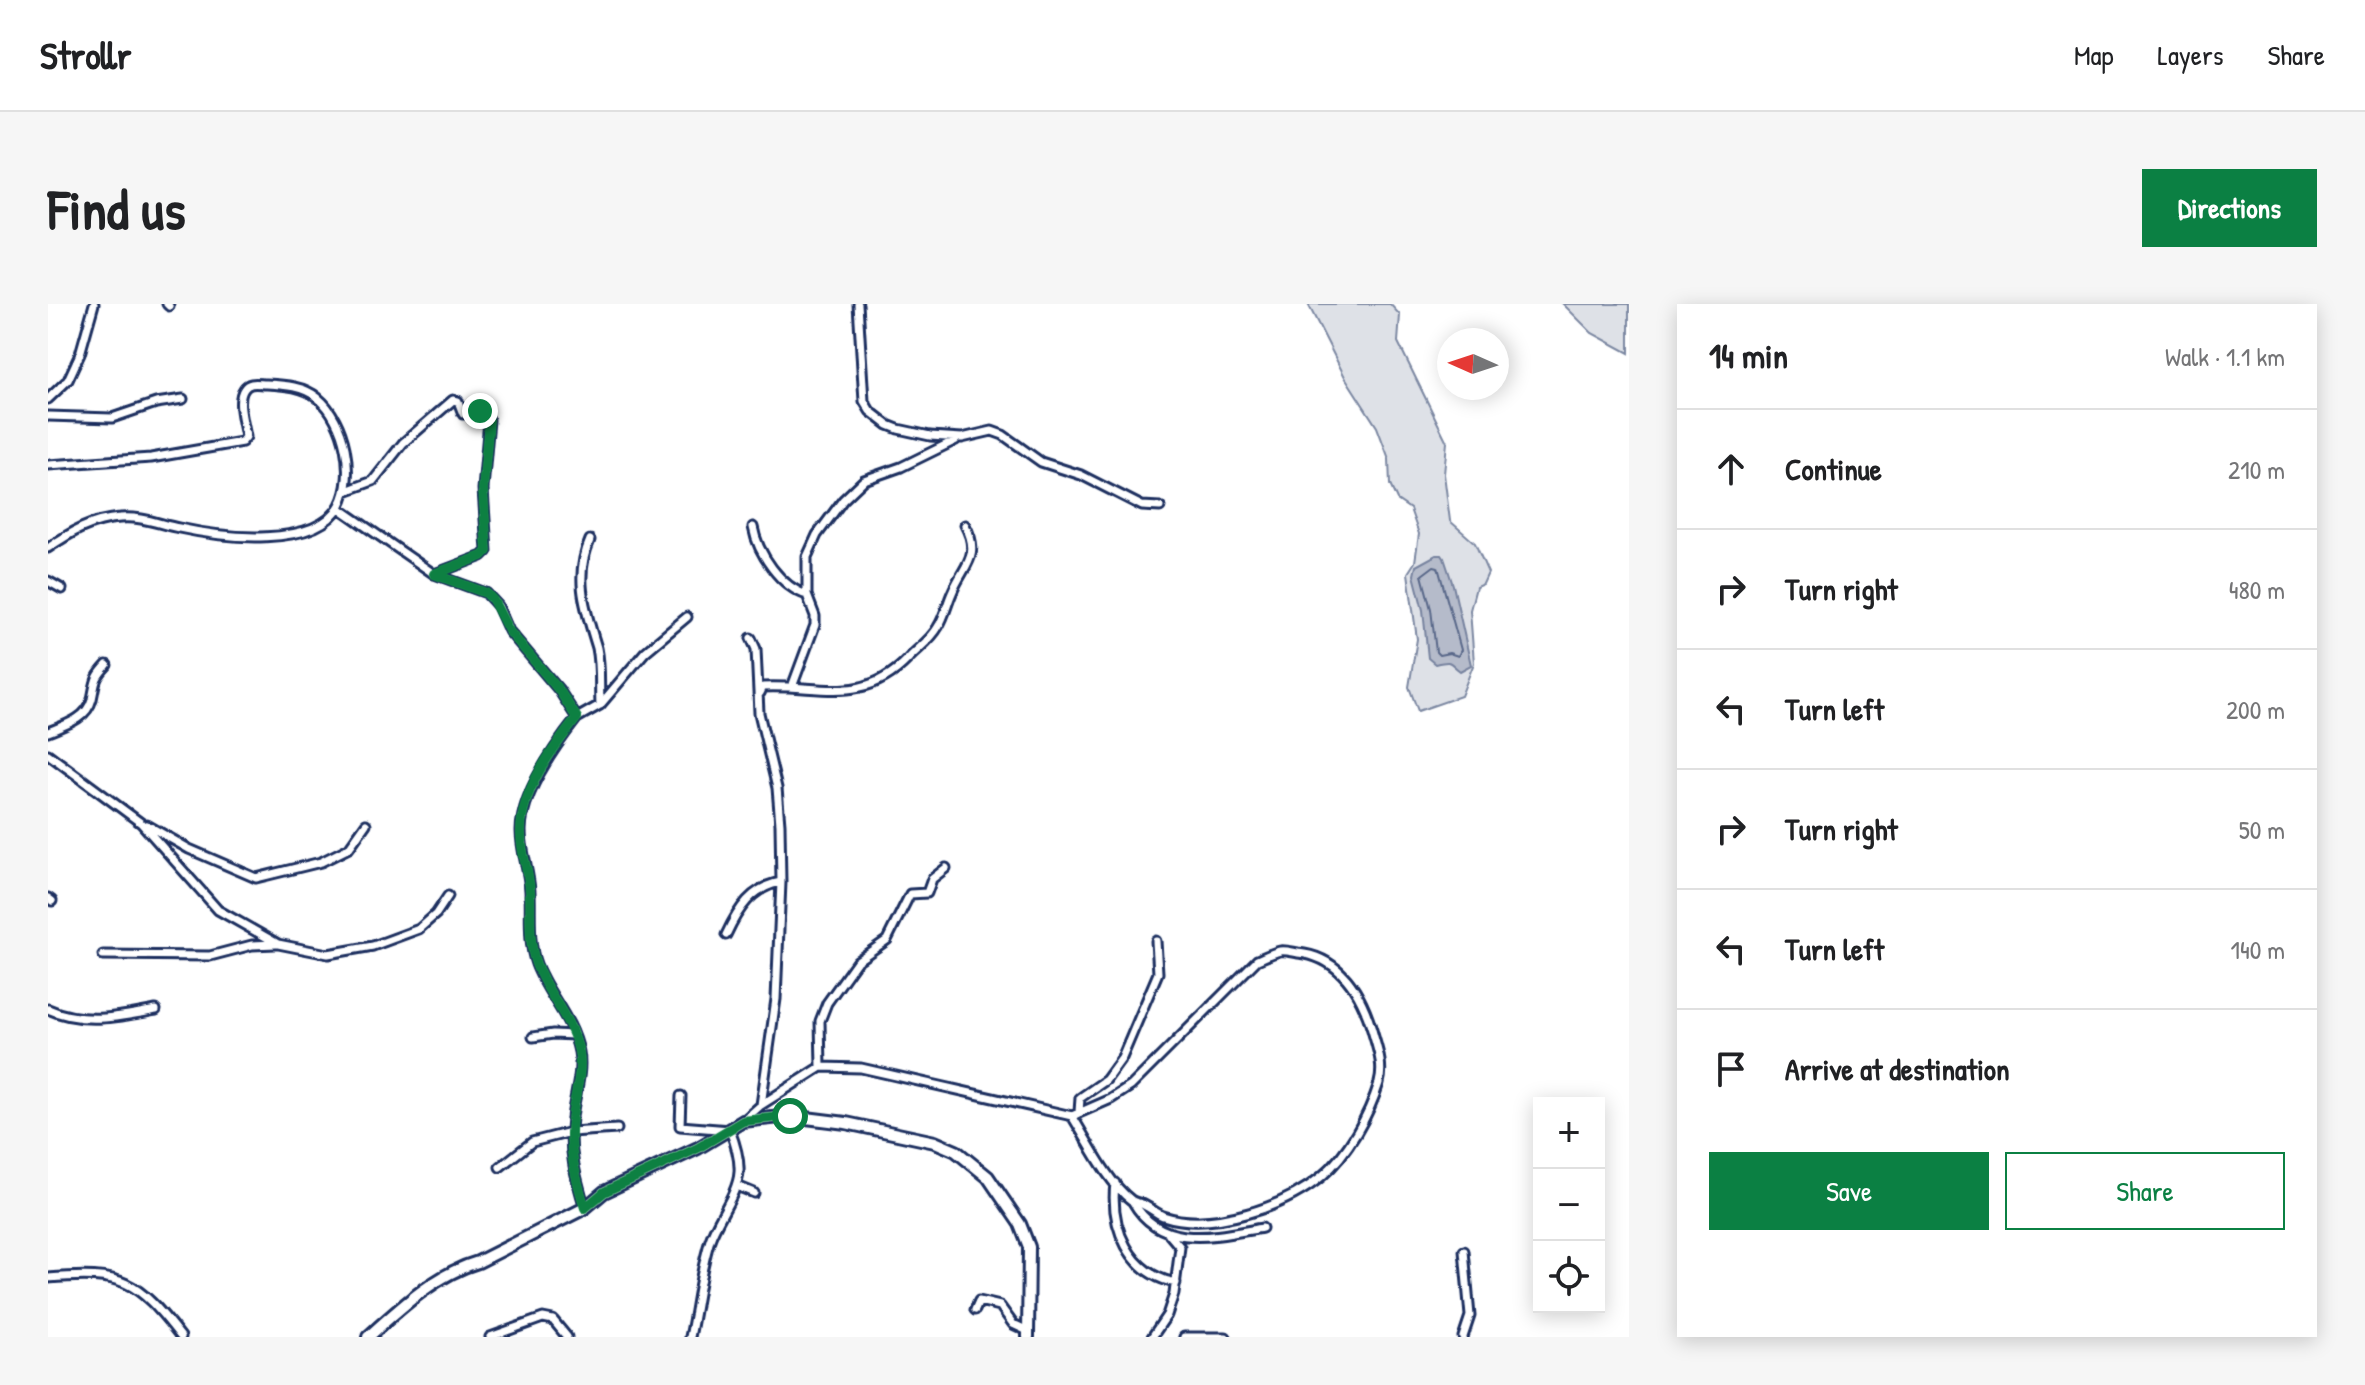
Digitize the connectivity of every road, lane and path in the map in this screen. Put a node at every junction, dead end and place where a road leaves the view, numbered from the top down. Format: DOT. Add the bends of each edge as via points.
graph roads {
  1 [pos="94,304"];
  2 [pos="858,304"];
  3 [pos="48,399"];
  4 [pos="183,399"];
  5 [pos="48,416"];
  6 [pos="962,438"];
  7 [pos="48,465"];
  8 [pos="346,491"];
  9 [pos="1160,507"];
  10 [pos="339,508"];
  11 [pos="965,525"];
  12 [pos="753,527"];
  13 [pos="590,540"];
  14 [pos="48,548"];
  15 [pos="434,574"];
  16 [pos="48,581"];
  17 [pos="62,589"];
  18 [pos="496,591"];
  19 [pos="807,595"];
  20 [pos="498,606"];
  21 [pos="687,617"];
  22 [pos="751,638"];
  23 [pos="107,665"];
  24 [pos="792,687"];
  25 [pos="758,696"];
  26 [pos="600,705"];
  27 [pos="577,718"];
  28 [pos="48,732"];
  29 [pos="48,754"];
  30 [pos="141,823"];
  31 [pos="366,824"];
  32 [pos="946,868"];
  33 [pos="781,882"];
  34 [pos="448,896"];
  35 [pos="726,935"];
  36 [pos="1156,941"];
  37 [pos="278,944"];
  38 [pos="103,955"];
  39 [pos="48,1009"];
  40 [pos="156,1010"];
  41 [pos="574,1035"];
  42 [pos="533,1037"];
  43 [pos="821,1067"];
  44 [pos="681,1096"];
  45 [pos="761,1105"];
  46 [pos="1075,1114"];
  47 [pos="743,1121"];
  48 [pos="617,1129"];
  49 [pos="730,1130"];
  50 [pos="571,1132"];
  51 [pos="500,1167"];
  52 [pos="1115,1183"];
  53 [pos="733,1191"];
  54 [pos="754,1193"];
  55 [pos="1133,1202"];
  56 [pos="585,1208"];
  57 [pos="1262,1228"];
  58 [pos="1168,1233"];
  59 [pos="1464,1251"];
  60 [pos="48,1278"];
  61 [pos="1176,1283"];
  62 [pos="975,1310"];
  63 [pos="1028,1334"];
  64 [pos="181,1337"];
  65 [pos="368,1337"];
  66 [pos="490,1337"];
  67 [pos="567,1337"];
  68 [pos="690,1337"];
  69 [pos="1152,1337"];
  70 [pos="1184,1337"];
  71 [pos="1226,1337"];
  72 [pos="1463,1337"];
  1 -- 3 [label="street" via="68,380"];
  2 -- 6 [label="street" via="864,401 870,411 898,429"];
  4 -- 5 [label="street" via="112,418"];
  6 -- 9 [label="street" via="982,432 1003,435 1041,462 1081,475 1142,506"];
  6 -- 19 [label="street" via="864,480 843,500 807,557"];
  7 -- 8 [label="street" via="151,458 242,442 244,389 252,383 284,385 310,394 329,410 345,452"];
  8 -- 10 [label="street"];
  8 -- 15 [label="street" via="373,481 403,443 453,400 463,414 486,412 487,551"];
  10 -- 14 [label="street" via="305,530 265,537 181,529 143,518 96,521"];
  10 -- 15 [label="street"];
  11 -- 24 [label="street" via="972,553 943,618 933,636 896,672 878,684 855,688"];
  12 -- 19 [label="street" via="776,573"];
  13 -- 26 [label="street" via="581,586 597,650"];
  15 -- 20 [label="street" via="486,593"];
  16 -- 17 [label="street"];
  18 -- 20 [label="street"];
  19 -- 24 [label="street" via="815,625"];
  20 -- 27 [label="street" via="509,631"];
  21 -- 26 [label="street" via="645,652"];
  22 -- 25 [label="street" via="758,662"];
  23 -- 28 [label="street" via="95,678 84,714"];
  24 -- 25 [label="street" via="763,687"];
  25 -- 33 [label="street" via="777,788"];
  26 -- 27 [label="street"];
  27 -- 41 [label="street" via="543,766 523,815 521,836 530,876 533,953"];
  29 -- 30 [label="street"];
  30 -- 31 [label="street" via="256,878 321,862 349,848"];
  30 -- 37 [label="street" via="218,910"];
  32 -- 43 [label="street" via="932,879 927,893 910,894 887,940 857,961 827,1003 820,1021"];
  33 -- 35 [label="street" via="751,895"];
  33 -- 45 [label="street" via="776,999"];
  34 -- 37 [label="street" via="419,929 373,946 328,954"];
  36 -- 46 [label="street" via="1158,973 1132,1037 1106,1080 1080,1098"];
  37 -- 38 [label="street" via="210,956"];
  39 -- 40 [label="street" via="99,1019"];
  41 -- 42 [label="street"];
  41 -- 50 [label="street" via="579,1072"];
  43 -- 45 [label="street"];
  43 -- 46 [label="street" via="861,1068"];
  44 -- 49 [label="street" via="680,1126"];
  45 -- 47 [label="street"];
  46 -- 52 [label="street"];
  46 -- 55 [label="street" via="1131,1086 1257,960 1280,951 1306,954 1333,964 1350,981 1368,1016 1380,1077 1367,1111 1322,1176 1296,1193 1225,1219 1163,1216"];
  47 -- 49 [label="main road"];
  47 -- 63 [label="main road" via="790,1116 846,1123 935,1142 974,1163 1002,1195 1029,1247"];
  48 -- 50 [label="street"];
  49 -- 53 [label="street" via="739,1170"];
  49 -- 56 [label="main road" via="604,1192"];
  50 -- 51 [label="street" via="532,1142"];
  50 -- 56 [label="street"];
  52 -- 55 [label="street"];
  52 -- 61 [label="street" via="1113,1201 1130,1255 1149,1274"];
  53 -- 54 [label="street" via="737,1186"];
  53 -- 68 [label="street" via="717,1219 704,1262"];
  55 -- 58 [label="street" via="1145,1218"];
  56 -- 65 [label="main road" via="461,1267"];
  57 -- 58 [label="street" via="1212,1238"];
  58 -- 61 [label="street" via="1180,1247"];
  59 -- 72 [label="street" via="1470,1316"];
  60 -- 64 [label="street" via="123,1281 145,1294"];
  61 -- 69 [label="street" via="1167,1315"];
  62 -- 63 [label="street" via="979,1301 1000,1306"];
  66 -- 67 [label="street" via="543,1318 553,1320"];
  70 -- 71 [label="street"];
}
